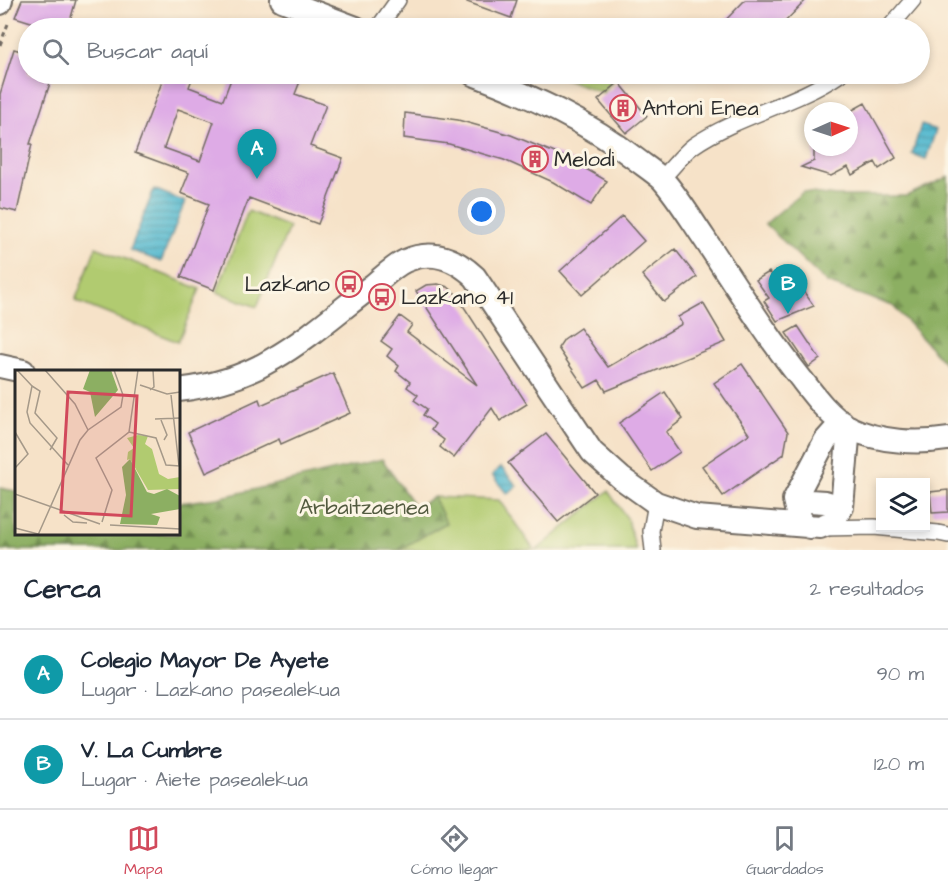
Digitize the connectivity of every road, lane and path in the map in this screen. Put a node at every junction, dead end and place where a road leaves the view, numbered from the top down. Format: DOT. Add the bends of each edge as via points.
graph roads {
  1 [pos="282,0"];
  2 [pos="398,0"];
  3 [pos="913,0"];
  4 [pos="330,18"];
  5 [pos="385,18"];
  6 [pos="898,18"];
  7 [pos="500,84"];
  8 [pos="821,84"];
  9 [pos="661,179"];
  10 [pos="0,366"];
  11 [pos="15,370"];
  12 [pos="180,390"];
  13 [pos="817,400"];
  14 [pos="845,425"];
  15 [pos="877,437"];
  16 [pos="948,439"];
  17 [pos="813,463"];
  18 [pos="844,466"];
  19 [pos="794,500"];
  20 [pos="656,503"];
  21 [pos="842,507"];
  22 [pos="749,521"];
  23 [pos="815,527"];
  24 [pos="874,527"];
  25 [pos="948,536"];
  26 [pos="653,550"];
  1 -- 4 [label="street"];
  2 -- 5 [label="street"];
  3 -- 6 [label="street"];
  7 -- 9 [label="street" via="573,117 618,145"];
  8 -- 9 [label="street" via="692,146"];
  9 -- 13 [label="street"];
  10 -- 11 [label="street"];
  12 -- 20 [label="street" via="240,376 274,359 404,261 436,255 462,264 487,292 592,452"];
  13 -- 14 [label="street"];
  13 -- 17 [label="street" via="819,429"];
  14 -- 15 [label="street"];
  14 -- 17 [label="street" via="825,441"];
  14 -- 18 [label="street"];
  15 -- 16 [label="street"];
  15 -- 18 [label="street"];
  17 -- 19 [label="street"];
  18 -- 21 [label="street"];
  19 -- 21 [label="street"];
  19 -- 22 [label="street"];
  19 -- 23 [label="street" via="796,513 803,522"];
  20 -- 22 [label="street" via="697,517"];
  20 -- 26 [label="street" via="651,531"];
  21 -- 23 [label="street" via="830,524"];
  21 -- 24 [label="street"];
  22 -- 23 [label="street"];
  23 -- 24 [label="street"];
  24 -- 25 [label="street"];
}
